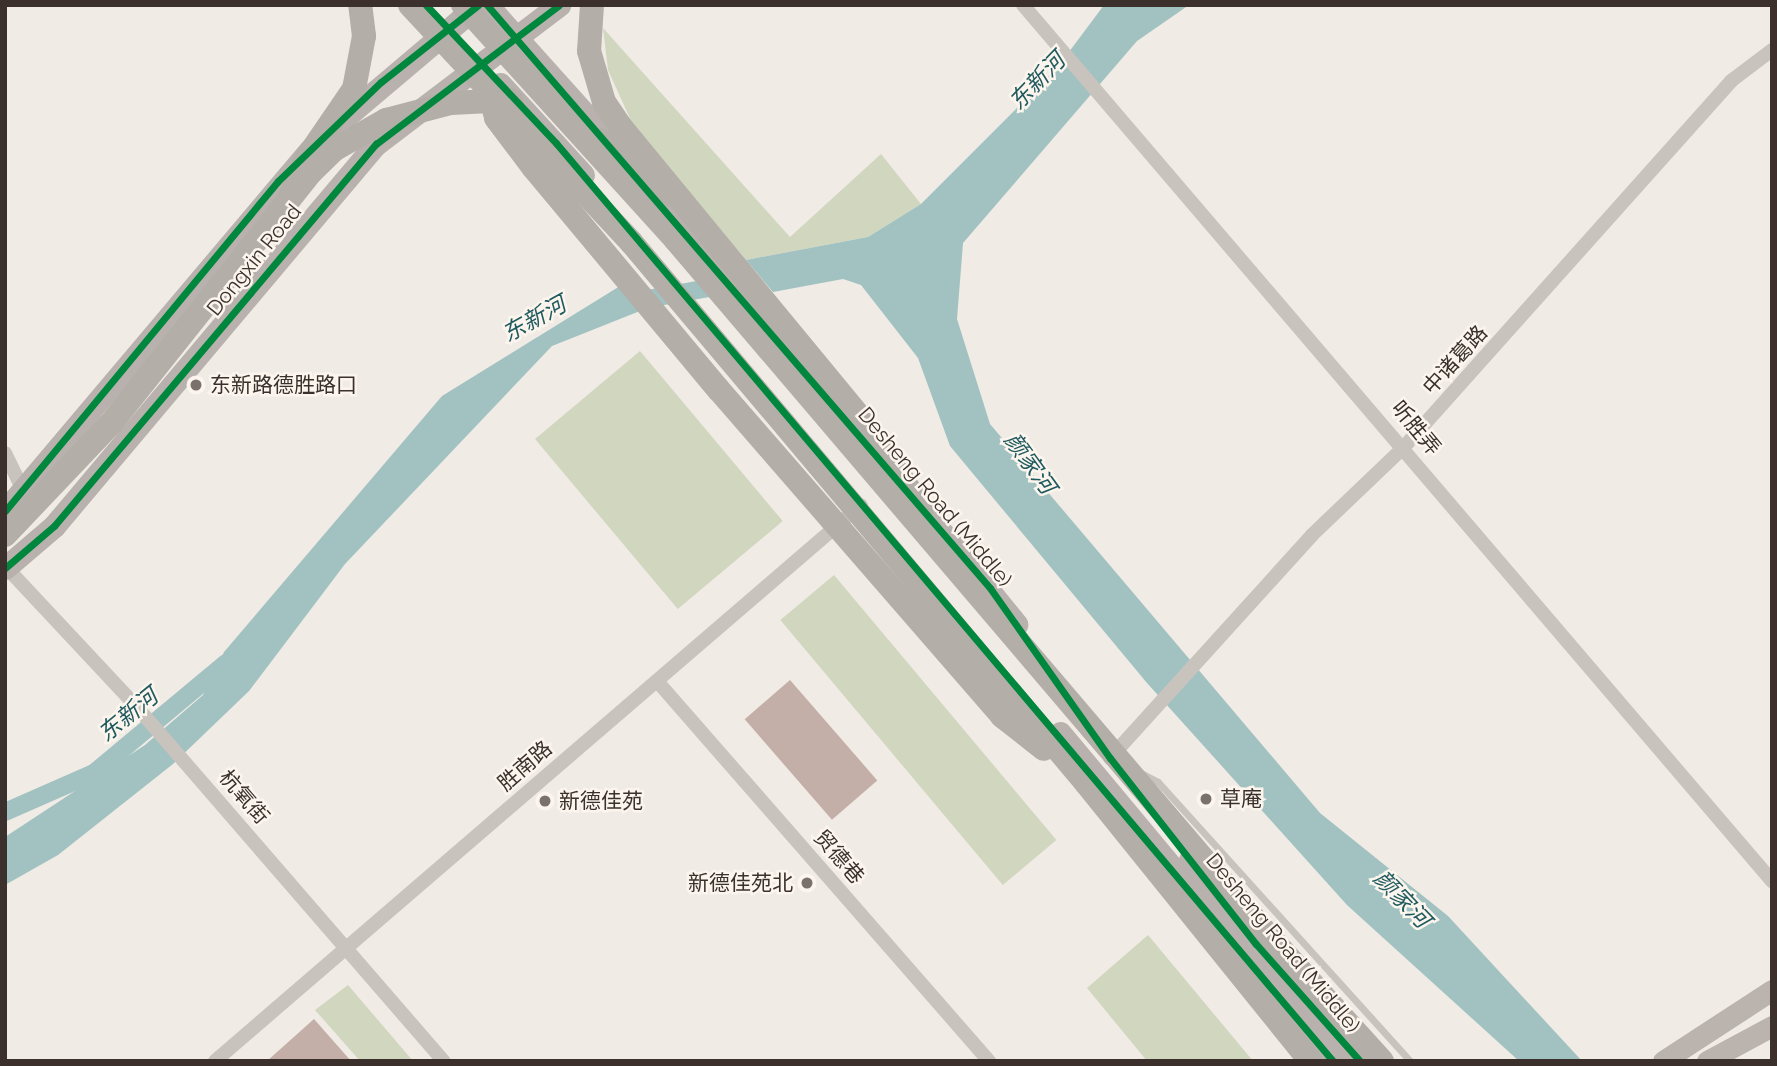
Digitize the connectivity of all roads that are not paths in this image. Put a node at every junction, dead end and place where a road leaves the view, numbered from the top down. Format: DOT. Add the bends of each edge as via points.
graph roads {
  1 [pos="360,5"];
  2 [pos="410,5"];
  3 [pos="426,5"];
  4 [pos="463,5"];
  5 [pos="478,5"];
  6 [pos="487,5"];
  7 [pos="559,5"];
  8 [pos="592,5"];
  9 [pos="1023,5"];
  10 [pos="450,30"];
  11 [pos="518,35"];
  12 [pos="1772,50"];
  13 [pos="482,64"];
  14 [pos="672,195"];
  15 [pos="290,197"];
  16 [pos="1404,447"];
  17 [pos="5,453"];
  18 [pos="24,492"];
  19 [pos="863,503"];
  20 [pos="5,511"];
  21 [pos="5,535"];
  22 [pos="6,568"];
  23 [pos="993,613"];
  24 [pos="657,681"];
  25 [pos="1110,758"];
  26 [pos="1086,783"];
  27 [pos="1772,881"];
  28 [pos="346,947"];
  29 [pos="1772,990"];
  30 [pos="1772,1026"];
  31 [pos="215,1061"];
  32 [pos="444,1061"];
  33 [pos="989,1061"];
  34 [pos="1310,1061"];
  35 [pos="1333,1061"];
  36 [pos="1360,1061"];
  37 [pos="1382,1061"];
  38 [pos="1410,1061"];
  39 [pos="1663,1061"];
  40 [pos="1707,1061"];
  1 -- 15 [label="highway, bridge" via="364,36 354,89 306,159"];
  2 -- 26 [label="highway, bridge" via="631,242"];
  3 -- 10 [label="main road, Desheng Road (Middle)"];
  4 -- 23 [label="highway, bridge" via="675,239"];
  5 -- 10 [label="main road, Dongxin Road"];
  6 -- 11 [label="main road, Desheng Road (Middle)"];
  7 -- 11 [label="main road, Dongxin Road"];
  8 -- 14 [label="highway, bridge" via="589,51 604,102"];
  9 -- 16 [label="street, 听胜弄"];
  10 -- 13 [label="main road, Desheng Road (Middle)"];
  10 -- 18 [label="main road, Dongxin Road" via="381,82 278,181"];
  11 -- 13 [label="main road, Dongxin Road"];
  11 -- 25 [label="main road, Desheng Road (Middle)" via="990,588"];
  12 -- 16 [label="street, 中诸葛路" via="1731,80"];
  13 -- 19 [label="main road, Desheng Road (Middle)"];
  13 -- 22 [label="main road, Dongxin Road" via="376,144 54,526"];
  13 -- 26 [label="highway, bridge" via="496,118 533,167 1002,716"];
  14 -- 15 [label="highway, bridge" via="546,108 482,99 415,111 355,136"];
  14 -- 23 [label="highway, bridge" via="859,416"];
  15 -- 21 [label="highway" via="113,421"];
  16 -- 25 [label="street, 中诸葛路" via="1312,535"];
  16 -- 27 [label="street, 听胜弄"];
  17 -- 18 [label="street"];
  18 -- 20 [label="main road, Dongxin Road"];
  19 -- 24 [label="street, 胜南路"];
  19 -- 35 [label="main road, Desheng Road (Middle)"];
  22 -- 28 [label="street, 杭氧街" via="136,706"];
  23 -- 37 [label="highway, bridge"];
  24 -- 28 [label="street, 胜南路"];
  24 -- 33 [label="street, 贸德巷"];
  25 -- 36 [label="main road, Desheng Road (Middle)" via="1256,944"];
  25 -- 38 [label="lane" via="1158,782"];
  26 -- 34 [label="highway"];
  28 -- 31 [label="street, 胜南路"];
  28 -- 32 [label="street, 杭氧街"];
  29 -- 39 [label="main road"];
  30 -- 40 [label="main road"];
}
